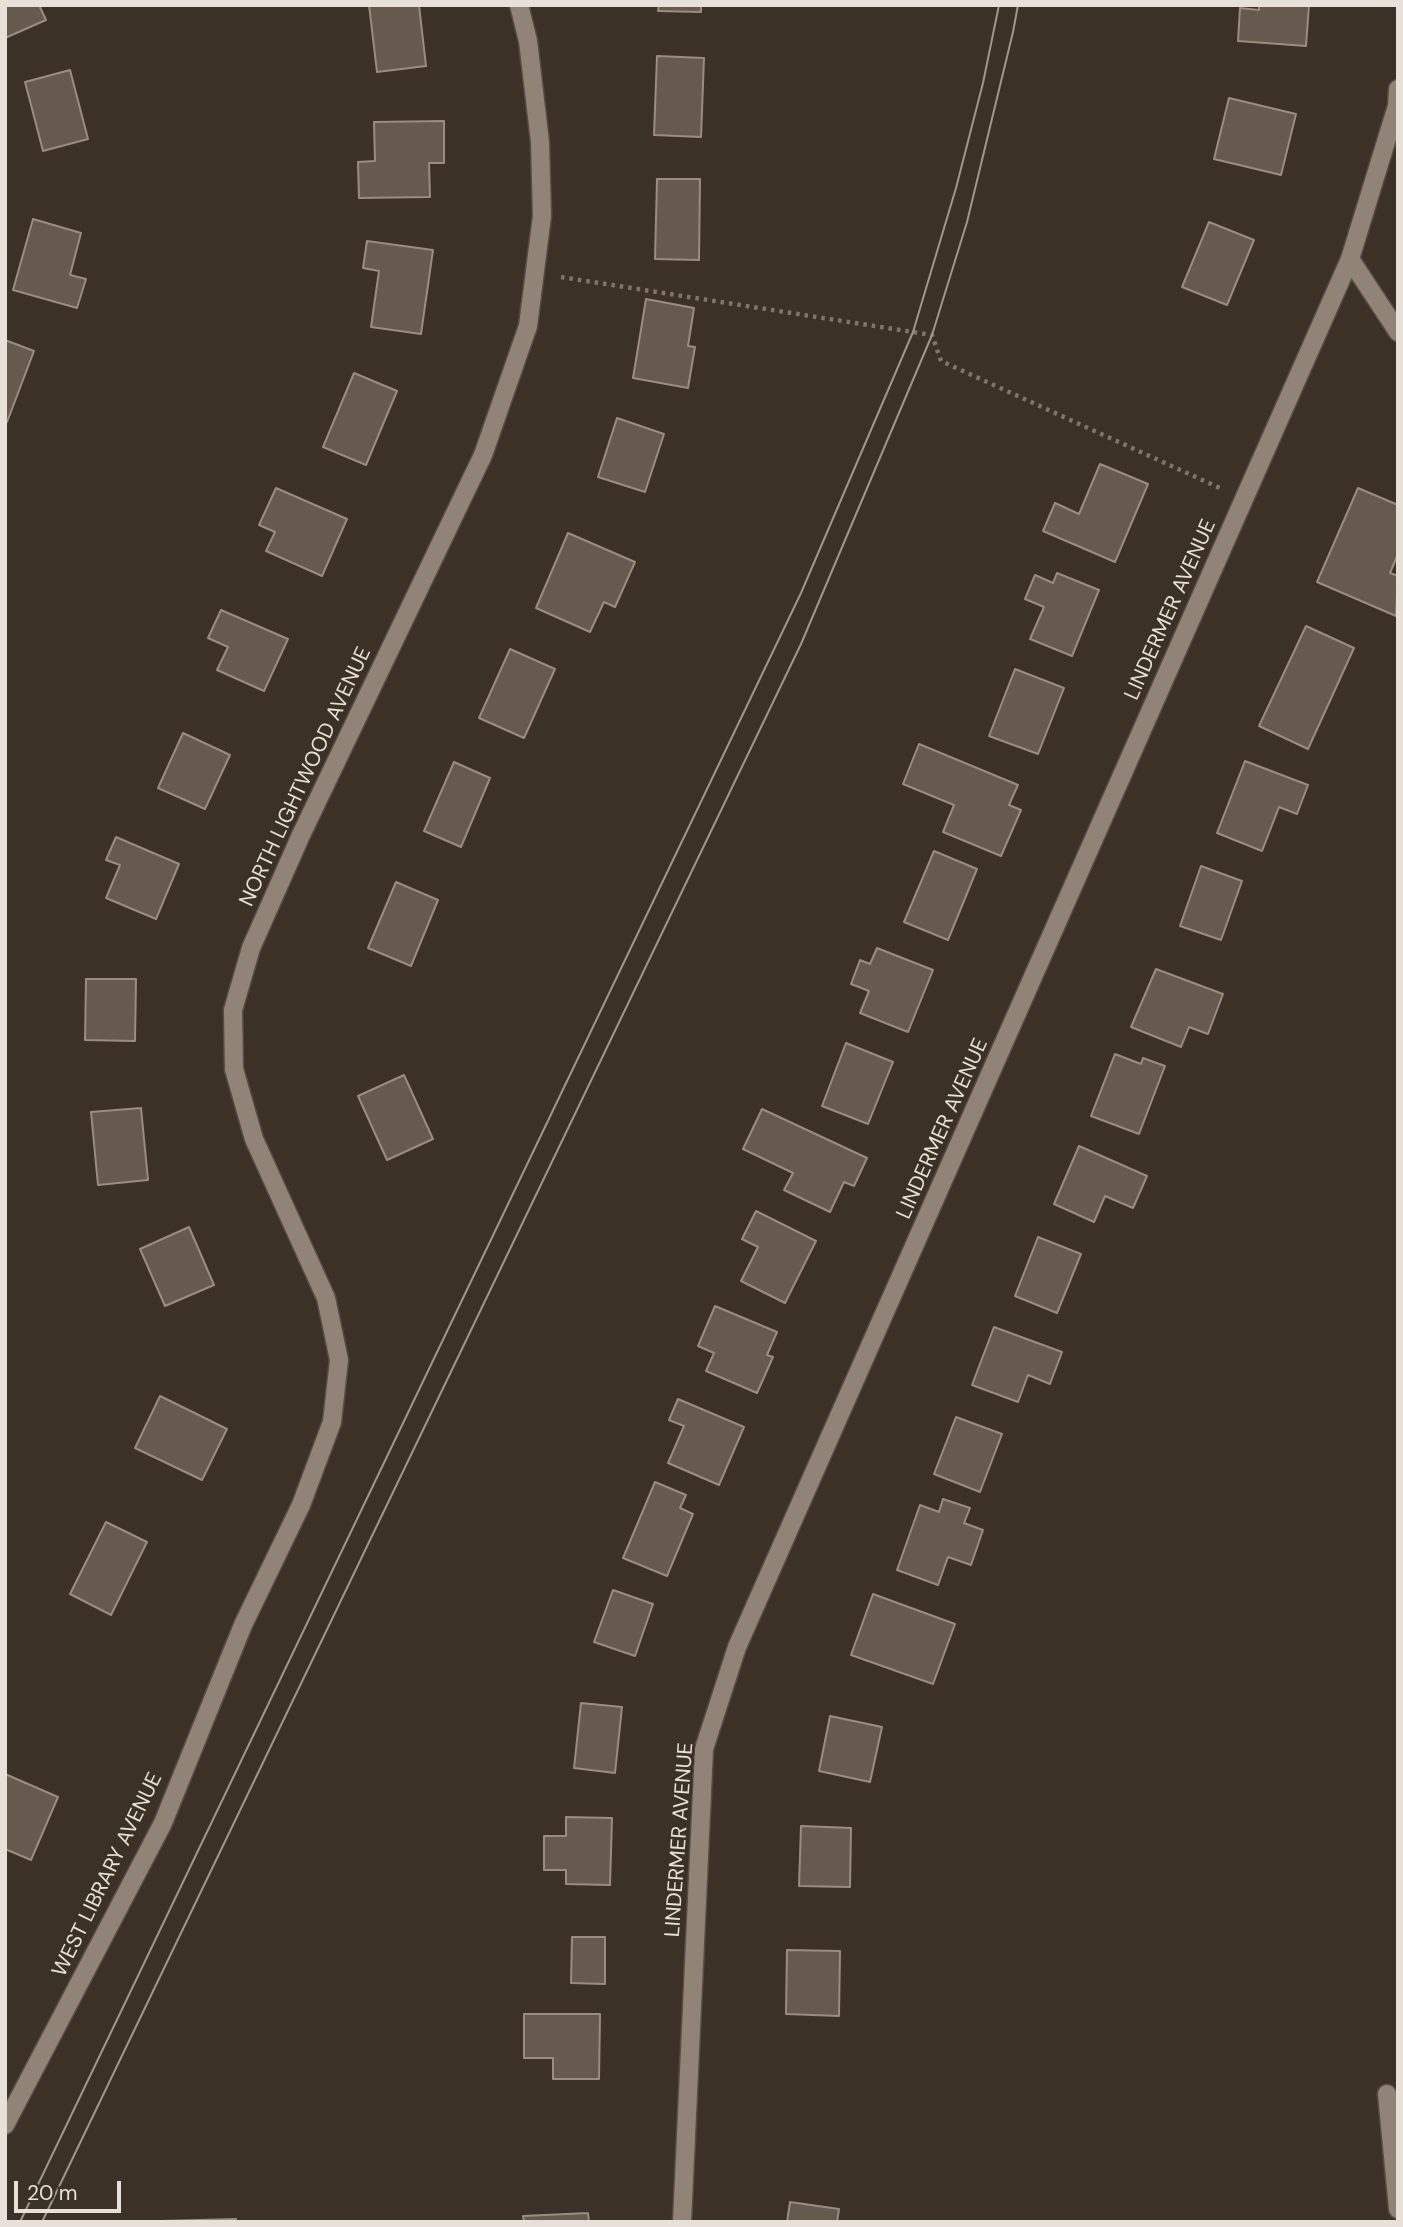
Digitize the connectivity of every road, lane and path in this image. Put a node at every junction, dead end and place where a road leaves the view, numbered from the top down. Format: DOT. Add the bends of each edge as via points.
graph roads {
  1 [pos="519,5"];
  2 [pos="1398,89"];
  3 [pos="1350,259"];
  4 [pos="535,273"];
  5 [pos="1398,332"];
  6 [pos="1245,500"];
  7 [pos="273,1562"];
  8 [pos="1387,2094"];
  9 [pos="5,2125"];
  10 [pos="1398,2208"];
  11 [pos="682,2222"];
  1 -- 4 [label="street, NORTH LIGHTWOOD AVENUE" via="540,142 541,216"];
  2 -- 3 [label="street, LINDERMER AVENUE" via="1397,106"];
  3 -- 5 [label="street"];
  3 -- 6 [label="street, LINDERMER AVENUE"];
  4 -- 6 [label="path" via="932,335 941,361"];
  4 -- 7 [label="street, NORTH LIGHTWOOD AVENUE" via="528,326 483,455 251,948 233,1010 234,1069 254,1139 326,1298 339,1360 332,1422"];
  6 -- 11 [label="street, LINDERMER AVENUE" via="737,1647 704,1749"];
  7 -- 9 [label="street, WEST LIBRARY AVENUE" via="163,1823"];
  8 -- 10 [label="street"];
}
